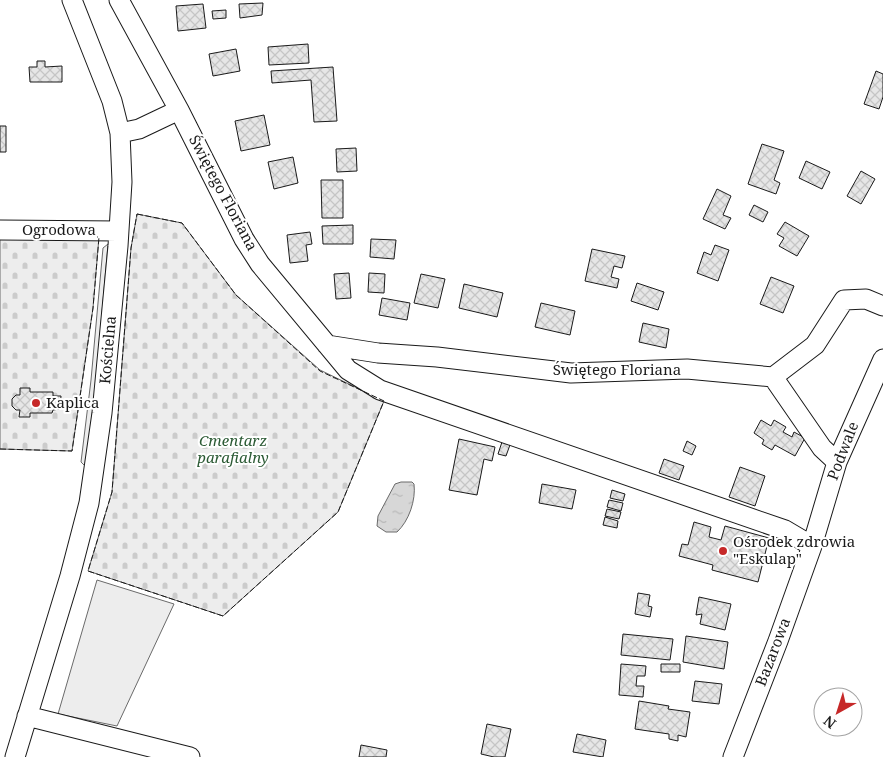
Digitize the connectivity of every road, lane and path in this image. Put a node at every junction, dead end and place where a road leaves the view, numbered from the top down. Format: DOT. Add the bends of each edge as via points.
graph roads {
  1 [pos="72,0"];
  2 [pos="118,0"];
  3 [pos="180,110"];
  4 [pos="120,133"];
  5 [pos="0,230"];
  6 [pos="118,231"];
  7 [pos="883,306"];
  8 [pos="327,345"];
  9 [pos="883,359"];
  10 [pos="772,377"];
  11 [pos="837,462"];
  12 [pos="812,546"];
  13 [pos="27,716"];
  14 [pos="15,757"];
  15 [pos="190,757"];
  16 [pos="733,757"];
  1 -- 4 [label="street, Kościelna" via="108,91"];
  2 -- 3 [label="street, Świętego Floriana"];
  3 -- 4 [label="street" via="139,129"];
  3 -- 8 [label="street, Świętego Floriana" via="244,239"];
  4 -- 6 [label="street, Kościelna" via="122,182"];
  5 -- 6 [label="street, Ogrodowa"];
  6 -- 13 [label="street, Kościelna" via="102,413 90,503"];
  7 -- 10 [label="street" via="866,298 844,300 815,345"];
  8 -- 10 [label="street, Świętego Floriana" via="571,373 687,369"];
  8 -- 12 [label="street, Świętego Floriana" via="348,370 380,390 776,527"];
  9 -- 11 [label="street, Podwale"];
  10 -- 11 [label="street" via="822,448"];
  11 -- 12 [label="street, Podwale"];
  12 -- 16 [label="street, Bazarowa"];
  13 -- 14 [label="street, Kościelna"];
  13 -- 15 [label="street"];
}
